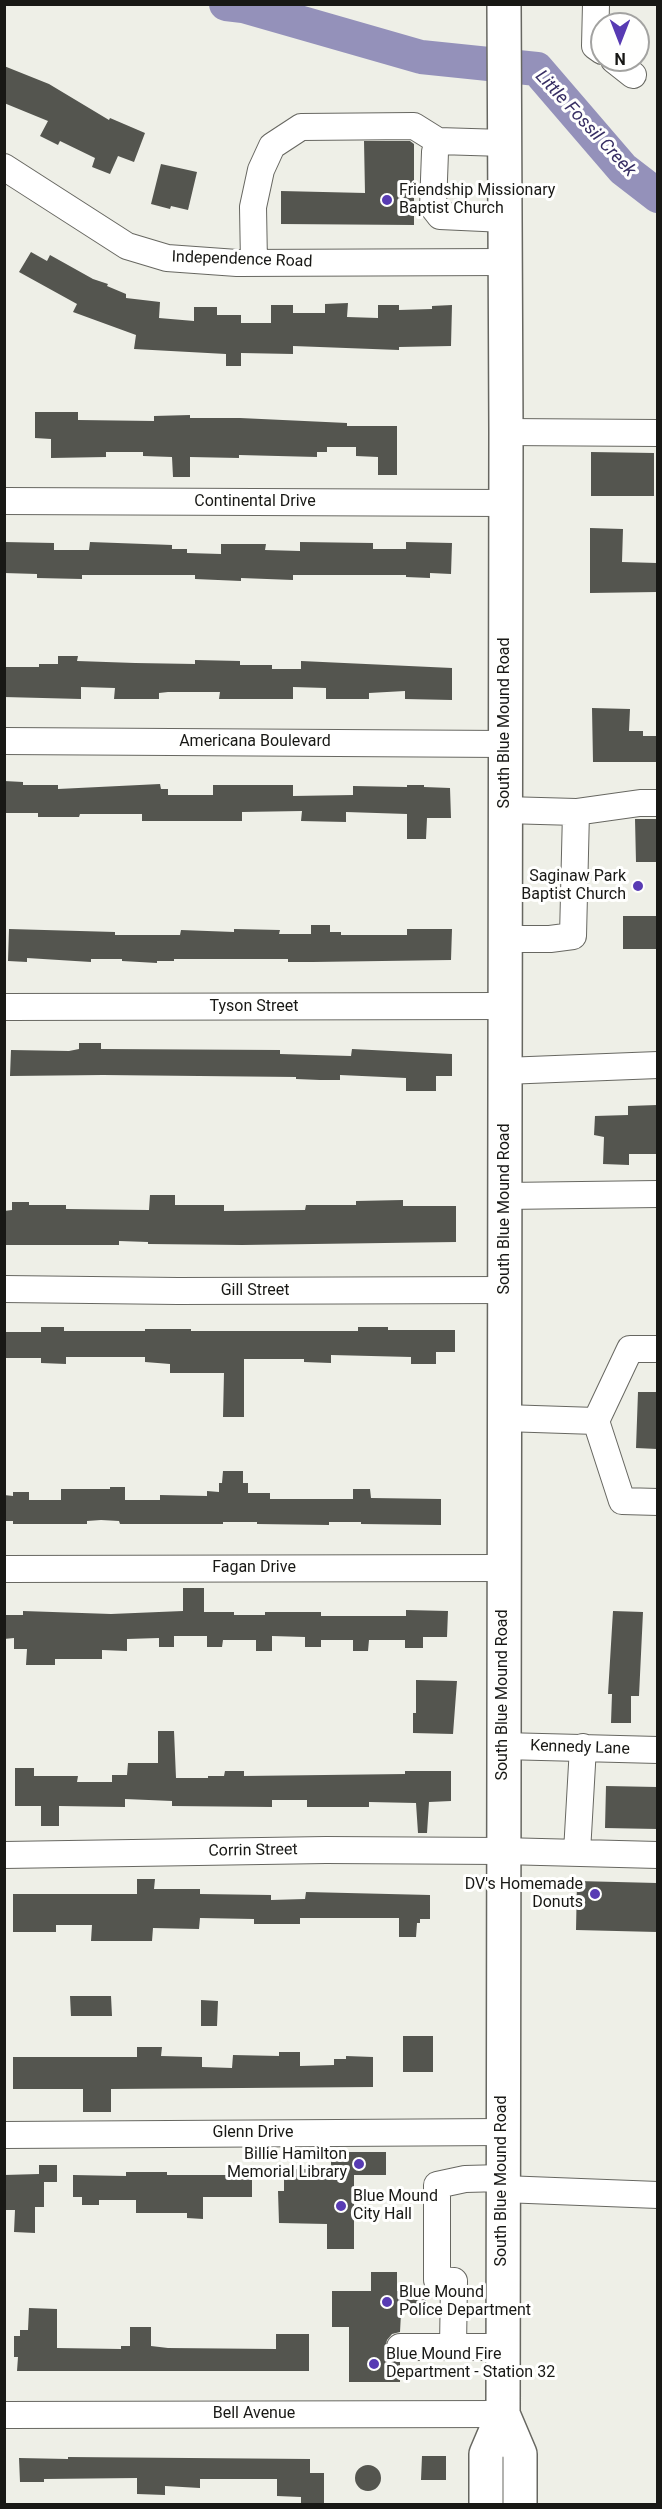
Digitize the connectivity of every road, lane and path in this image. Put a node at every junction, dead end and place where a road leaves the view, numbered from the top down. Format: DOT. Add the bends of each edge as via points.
graph roads {
  1 [pos="504,10"];
  2 [pos="438,141"];
  3 [pos="504,143"];
  4 [pos="4,167"];
  5 [pos="505,219"];
  6 [pos="505,262"];
  7 [pos="254,263"];
  8 [pos="506,432"];
  9 [pos="657,433"];
  10 [pos="4,501"];
  11 [pos="505,503"];
  12 [pos="4,741"];
  13 [pos="505,744"];
  14 [pos="657,803"];
  15 [pos="505,810"];
  16 [pos="576,812"];
  17 [pos="504,939"];
  18 [pos="504,1006"];
  19 [pos="4,1007"];
  20 [pos="657,1065"];
  21 [pos="504,1071"];
  22 [pos="657,1194"];
  23 [pos="505,1196"];
  24 [pos="4,1289"];
  25 [pos="505,1290"];
  26 [pos="657,1349"];
  27 [pos="504,1418"];
  28 [pos="596,1421"];
  29 [pos="657,1502"];
  30 [pos="503,1568"];
  31 [pos="4,1569"];
  32 [pos="503,1746"];
  33 [pos="583,1748"];
  34 [pos="657,1750"];
  35 [pos="502,1851"];
  36 [pos="577,1852"];
  37 [pos="657,1855"];
  38 [pos="4,1856"];
  39 [pos="502,2132"];
  40 [pos="4,2135"];
  41 [pos="502,2184"];
  42 [pos="657,2195"];
  43 [pos="400,2347"];
  44 [pos="453,2347"];
  45 [pos="503,2348"];
  46 [pos="503,2414"];
  47 [pos="4,2415"];
  48 [pos="486,2505"];
  49 [pos="520,2505"];
  1 -- 3 [label="main road, South Blue Mound Road"];
  2 -- 3 [label="street"];
  2 -- 5 [label="street" via="433,207 440,216"];
  2 -- 7 [label="street" via="414,126 301,127 291,133 272,146 261,170 253,207"];
  3 -- 5 [label="main road, South Blue Mound Road"];
  4 -- 7 [label="street, Independence Road" via="127,246 167,258"];
  5 -- 6 [label="main road, South Blue Mound Road"];
  6 -- 7 [label="street, Independence Road"];
  6 -- 8 [label="main road, South Blue Mound Road"];
  8 -- 9 [label="street"];
  8 -- 11 [label="main road, South Blue Mound Road"];
  10 -- 11 [label="street, Continental Drive"];
  11 -- 13 [label="main road, South Blue Mound Road"];
  12 -- 13 [label="street, Americana Boulevard"];
  13 -- 15 [label="main road, South Blue Mound Road"];
  14 -- 16 [label="street"];
  15 -- 16 [label="street"];
  15 -- 17 [label="main road, South Blue Mound Road"];
  16 -- 17 [label="street" via="573,936"];
  17 -- 18 [label="main road, South Blue Mound Road"];
  18 -- 19 [label="street, Tyson Street"];
  18 -- 21 [label="main road, South Blue Mound Road"];
  20 -- 21 [label="street"];
  21 -- 23 [label="main road, South Blue Mound Road"];
  22 -- 23 [label="street"];
  23 -- 25 [label="main road, South Blue Mound Road"];
  24 -- 25 [label="street, Gill Street"];
  25 -- 27 [label="main road, South Blue Mound Road"];
  26 -- 28 [label="street" via="630,1349"];
  27 -- 28 [label="street"];
  27 -- 30 [label="main road, South Blue Mound Road"];
  28 -- 29 [label="street" via="622,1500"];
  30 -- 31 [label="street, Fagan Drive"];
  30 -- 32 [label="main road, South Blue Mound Road"];
  32 -- 33 [label="street, Kennedy Lane"];
  32 -- 35 [label="main road, South Blue Mound Road"];
  33 -- 34 [label="street, Kennedy Lane"];
  33 -- 36 [label="street"];
  35 -- 36 [label="street, Corrin Street"];
  35 -- 38 [label="street, Corrin Street"];
  35 -- 39 [label="main road, South Blue Mound Road"];
  36 -- 37 [label="street, Corrin Street"];
  39 -- 40 [label="street, Glenn Drive"];
  39 -- 41 [label="main road, South Blue Mound Road"];
  41 -- 42 [label="street"];
  41 -- 44 [label="street" via="465,2179 437,2185 437,2280 454,2280"];
  41 -- 45 [label="main road, South Blue Mound Road"];
  43 -- 44 [label="street"];
  44 -- 45 [label="street"];
  45 -- 46 [label="main road, South Blue Mound Road"];
  46 -- 47 [label="street, Bell Avenue"];
  46 -- 48 [label="main road, South Blue Mound Road" via="486,2454"];
  46 -- 49 [label="main road, South Blue Mound Road" via="520,2454"];
}
